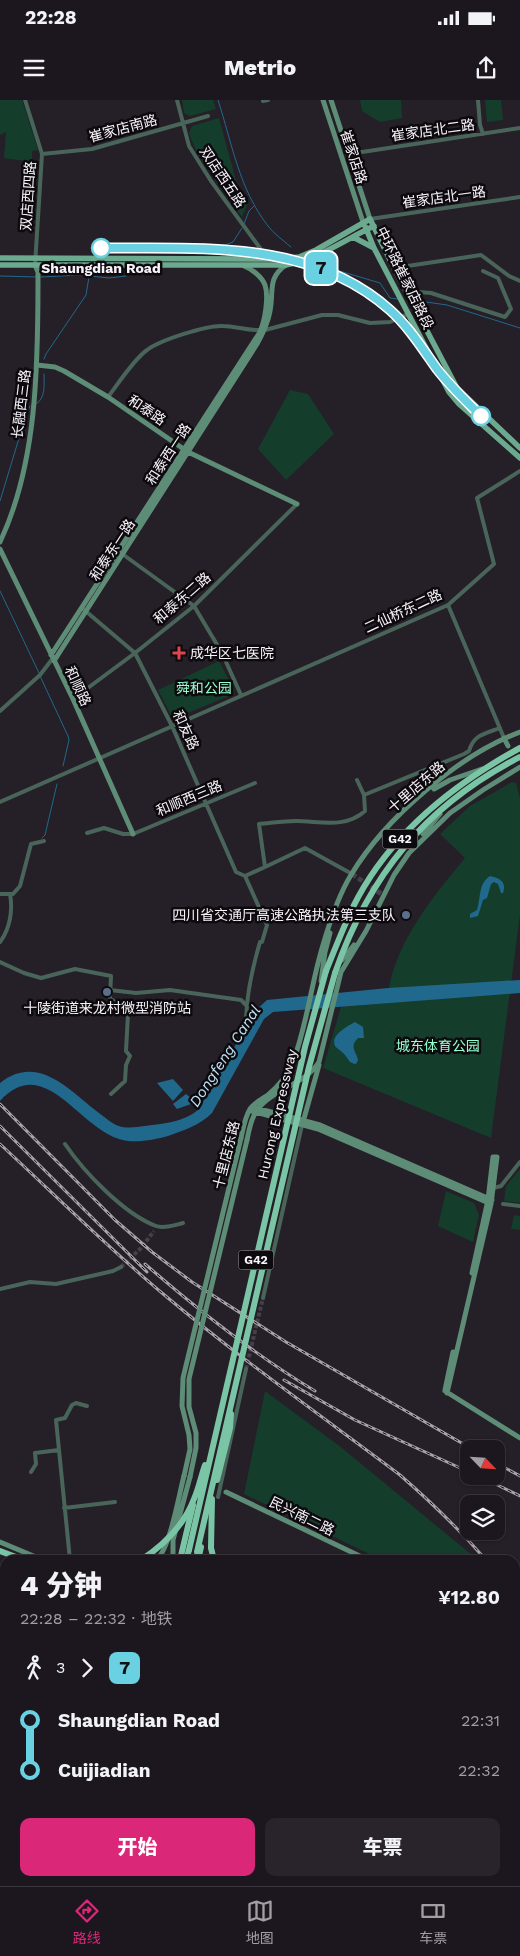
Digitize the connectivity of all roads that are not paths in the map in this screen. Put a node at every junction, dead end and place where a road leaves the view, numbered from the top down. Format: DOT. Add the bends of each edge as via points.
graph roads {
  1 [pos="25,100"];
  2 [pos="177,100"];
  3 [pos="268,100"];
  4 [pos="323,100"];
  5 [pos="331,100"];
  6 [pos="478,100"];
  7 [pos="263,101"];
  8 [pos="208,116"];
  9 [pos="183,123"];
  10 [pos="520,128"];
  11 [pos="483,134"];
  12 [pos="42,154"];
  13 [pos="349,154"];
  14 [pos="520,197"];
  15 [pos="370,219"];
  16 [pos="363,222"];
  17 [pos="374,226"];
  18 [pos="366,229"];
  19 [pos="353,237"];
  20 [pos="374,248"];
  21 [pos="0,258"];
  22 [pos="34,258"];
  23 [pos="264,259"];
  24 [pos="0,265"];
  25 [pos="36,265"];
  26 [pos="242,265"];
  27 [pos="286,265"];
  28 [pos="394,268"];
  29 [pos="483,271"];
  30 [pos="520,281"];
  31 [pos="406,292"];
  32 [pos="408,314"];
  33 [pos="263,330"];
  34 [pos="37,365"];
  35 [pos="108,398"];
  36 [pos="520,448"];
  37 [pos="186,450"];
  38 [pos="520,458"];
  39 [pos="520,471"];
  40 [pos="298,504"];
  41 [pos="0,542"];
  42 [pos="0,549"];
  43 [pos="121,553"];
  44 [pos="448,605"];
  45 [pos="194,606"];
  46 [pos="84,610"];
  47 [pos="135,653"];
  48 [pos="53,658"];
  49 [pos="241,695"];
  50 [pos="72,699"];
  51 [pos="0,711"];
  52 [pos="172,726"];
  53 [pos="500,728"];
  54 [pos="520,732"];
  55 [pos="504,738"];
  56 [pos="508,746"];
  57 [pos="520,748"];
  58 [pos="520,757"];
  59 [pos="98,759"];
  60 [pos="487,767"];
  61 [pos="518,767"];
  62 [pos="357,780"];
  63 [pos="255,783"];
  64 [pos="470,787"];
  65 [pos="364,795"];
  66 [pos="419,798"];
  67 [pos="0,802"];
  68 [pos="206,803"];
  69 [pos="87,832"];
  70 [pos="133,834"];
  71 [pos="44,841"];
  72 [pos="409,853"];
  73 [pos="265,867"];
  74 [pos="352,874"];
  75 [pos="245,876"];
  76 [pos="343,890"];
  77 [pos="0,894"];
  78 [pos="10,894"];
  79 [pos="376,910"];
  80 [pos="0,942"];
  81 [pos="0,962"];
  82 [pos="324,970"];
  83 [pos="336,971"];
  84 [pos="110,990"];
  85 [pos="246,1005"];
  86 [pos="246,1024"];
  87 [pos="321,1058"];
  88 [pos="111,1094"];
  89 [pos="253,1109"];
  90 [pos="303,1122"];
  91 [pos="66,1144"];
  92 [pos="520,1162"];
  93 [pos="493,1188"];
  94 [pos="490,1202"];
  95 [pos="503,1204"];
  96 [pos="520,1206"];
  97 [pos="183,1223"];
  98 [pos="157,1226"];
  99 [pos="154,1231"];
  100 [pos="121,1267"];
  101 [pos="0,1289"];
  102 [pos="263,1298"];
  103 [pos="246,1369"];
  104 [pos="234,1390"];
  105 [pos="87,1406"];
  106 [pos="215,1435"];
  107 [pos="520,1436"];
  108 [pos="59,1450"];
  109 [pos="31,1472"];
  110 [pos="187,1477"];
  111 [pos="226,1492"];
  112 [pos="218,1497"];
  113 [pos="194,1499"];
  114 [pos="115,1502"];
  115 [pos="211,1503"];
  116 [pos="64,1508"];
  117 [pos="0,1542"];
  118 [pos="31,1555"];
  119 [pos="69,1555"];
  120 [pos="147,1555"];
  121 [pos="162,1555"];
  122 [pos="173,1555"];
  123 [pos="181,1555"];
  124 [pos="187,1555"];
  125 [pos="197,1555"];
  126 [pos="197,1555"];
  127 [pos="213,1555"];
  128 [pos="352,1555"];
  1 -- 12 [label="street, 双店西四路"];
  2 -- 9 [label="street, 双店西五路"];
  3 -- 7 [label="street"];
  4 -- 16 [label="street, 崔家店路"];
  5 -- 13 [label="street, 崔家店路"];
  6 -- 11 [label="street"];
  8 -- 9 [label="street, 崔家店南路"];
  9 -- 12 [label="street, 崔家店南路" via="92,149"];
  9 -- 23 [label="street, 双店西五路" via="189,146 260,248"];
  10 -- 11 [label="street, 崔家店北二路"];
  11 -- 13 [label="street, 崔家店北二路"];
  12 -- 22 [label="street, 双店西四路"];
  13 -- 15 [label="street, 崔家店路"];
  14 -- 15 [label="street, 崔家店北一路"];
  15 -- 16 [label="main road"];
  15 -- 17 [label="main road, 中环路崔家店路段"];
  16 -- 18 [label="main road, 中环路崔家店路段"];
  16 -- 23 [label="main road" via="316,250 299,256"];
  17 -- 18 [label="main road"];
  17 -- 28 [label="main road, 中环路崔家店路段"];
  18 -- 19 [label="main road"];
  18 -- 20 [label="main road, 中环路崔家店路段"];
  19 -- 20 [label="main road"];
  19 -- 27 [label="main road" via="323,254"];
  20 -- 32 [label="main road, 中环路崔家店路段"];
  21 -- 22 [label="main road"];
  22 -- 23 [label="main road"];
  22 -- 25 [label="street, 双店西四路"];
  24 -- 25 [label="main road"];
  25 -- 26 [label="main road"];
  25 -- 34 [label="street, 长融西三路"];
  26 -- 27 [label="main road"];
  26 -- 33 [label="street, 和泰西一路" via="257,274 266,286"];
  27 -- 33 [label="street, 和泰西一路" via="272,280 271,310"];
  28 -- 30 [label="street" via="481,255"];
  28 -- 31 [label="main road, 中环路崔家店路段"];
  29 -- 31 [label="street" via="498,278 512,310 505,316 431,293"];
  31 -- 36 [label="main road, 中环路崔家店路段" via="457,388"];
  32 -- 33 [label="street" via="390,322 370,323 338,315 322,315"];
  32 -- 38 [label="main road, 中环路崔家店路段" via="449,392"];
  33 -- 35 [label="street" via="223,326 205,328 163,342 146,350"];
  33 -- 37 [label="street, 和泰西一路"];
  34 -- 35 [label="street, 和泰路" via="64,371"];
  34 -- 41 [label="street, 长融西三路" via="21,484"];
  35 -- 37 [label="street, 和泰路"];
  37 -- 40 [label="street, 和泰路"];
  37 -- 43 [label="street, 和泰东一路"];
  39 -- 44 [label="street, 二仙桥东二路" via="477,498 494,564"];
  40 -- 45 [label="street, 和泰东二路"];
  42 -- 48 [label="street, 和顺路"];
  43 -- 45 [label="street"];
  43 -- 46 [label="street, 和泰东一路"];
  44 -- 49 [label="street, 二仙桥东二路"];
  44 -- 53 [label="street"];
  45 -- 47 [label="street, 和泰东二路"];
  45 -- 49 [label="street" via="222,652"];
  46 -- 47 [label="street, 和友路"];
  46 -- 48 [label="street, 和泰东一路"];
  47 -- 50 [label="street, 和泰东二路"];
  47 -- 52 [label="street, 和友路"];
  48 -- 50 [label="street, 和顺路"];
  48 -- 51 [label="street" via="40,675"];
  49 -- 52 [label="street, 二仙桥东二路"];
  50 -- 59 [label="street, 和顺路"];
  52 -- 59 [label="street, 二仙桥东二路"];
  52 -- 68 [label="street, 和友路"];
  53 -- 55 [label="street"];
  53 -- 65 [label="street" via="473,741 464,754"];
  54 -- 55 [label="street, 十里店东路"];
  55 -- 56 [label="street"];
  55 -- 66 [label="street, 十里店东路" via="461,763"];
  57 -- 60 [label="highway, Hurong Expressway / G42"];
  58 -- 64 [label="highway, Hurong Expressway / G42"];
  59 -- 67 [label="street, 二仙桥东二路"];
  59 -- 70 [label="street, 和顺路"];
  60 -- 66 [label="street" via="450,780"];
  60 -- 82 [label="highway, Hurong Expressway / G42" via="416,822 388,853 354,906"];
  61 -- 72 [label="street" via="450,813"];
  62 -- 65 [label="street"];
  63 -- 68 [label="street, 和顺西三路"];
  64 -- 72 [label="street" via="431,824"];
  64 -- 83 [label="highway, Hurong Expressway / G42" via="433,815 393,860 362,910"];
  65 -- 73 [label="street" via="364,811 346,821 333,824 296,821 260,824"];
  66 -- 74 [label="street, 十里店东路" via="389,826"];
  68 -- 70 [label="street, 和顺西三路"];
  68 -- 75 [label="street, 和友路" via="236,872"];
  69 -- 70 [label="street" via="104,828"];
  71 -- 78 [label="street" via="31,844 20,886"];
  72 -- 79 [label="street"];
  73 -- 74 [label="street" via="306,848"];
  73 -- 75 [label="street"];
  74 -- 76 [label="street, 十里店东路"];
  75 -- 85 [label="street, 和友路" via="267,925 251,972"];
  76 -- 82 [label="street" via="325,952"];
  76 -- 89 [label="street, 十里店东路" via="323,945 295,1057 284,1079"];
  77 -- 78 [label="street"];
  78 -- 80 [label="street" via="9,922"];
  79 -- 83 [label="street"];
  79 -- 87 [label="street" via="344,966"];
  81 -- 84 [label="street" via="41,978 75,969 111,976"];
  82 -- 106 [label="highway, Hurong Expressway / G42, bridge"];
  83 -- 104 [label="highway, Hurong Expressway / G42, bridge" via="309,1068"];
  84 -- 85 [label="street" via="198,993 241,1000"];
  84 -- 88 [label="street" via="110,998 128,1014 126,1051 130,1056 125,1081"];
  85 -- 86 [label="street, 和友路"];
  87 -- 89 [label="street" via="309,1074"];
  87 -- 90 [label="street"];
  89 -- 90 [label="street"];
  89 -- 110 [label="street, 十里店东路, bridge" via="189,1379 189,1406 196,1448"];
  90 -- 94 [label="street" via="320,1125"];
  90 -- 102 [label="street"];
  91 -- 98 [label="street" via="92,1178 126,1207"];
  92 -- 93 [label="street" via="501,1186"];
  93 -- 94 [label="street"];
  93 -- 94 [label="street" via="497,1157 493,1157"];
  94 -- 107 [label="street" via="447,1392"];
  95 -- 96 [label="street"];
  97 -- 98 [label="street"];
  98 -- 99 [label="street"];
  100 -- 101 [label="street" via="56,1284 30,1282"];
  103 -- 112 [label="street"];
  104 -- 115 [label="highway, bridge" via="230,1428"];
  104 -- 125 [label="highway, Hurong Expressway / G42, bridge"];
  105 -- 108 [label="street" via="76,1403 65,1418 56,1420"];
  106 -- 113 [label="highway, bridge"];
  106 -- 124 [label="highway, Hurong Expressway / G42, bridge"];
  108 -- 109 [label="street" via="35,1454 36,1464"];
  108 -- 116 [label="street"];
  110 -- 121 [label="street, 十里店东路"];
  110 -- 122 [label="street, 十里店东路" via="173,1540"];
  111 -- 128 [label="street, 民兴南二路"];
  113 -- 120 [label="highway, bridge" via="168,1539"];
  113 -- 123 [label="highway, bridge"];
  114 -- 116 [label="street"];
  115 -- 126 [label="highway, bridge"];
  115 -- 127 [label="highway"];
  116 -- 119 [label="street"];
  117 -- 118 [label="street"];
}
